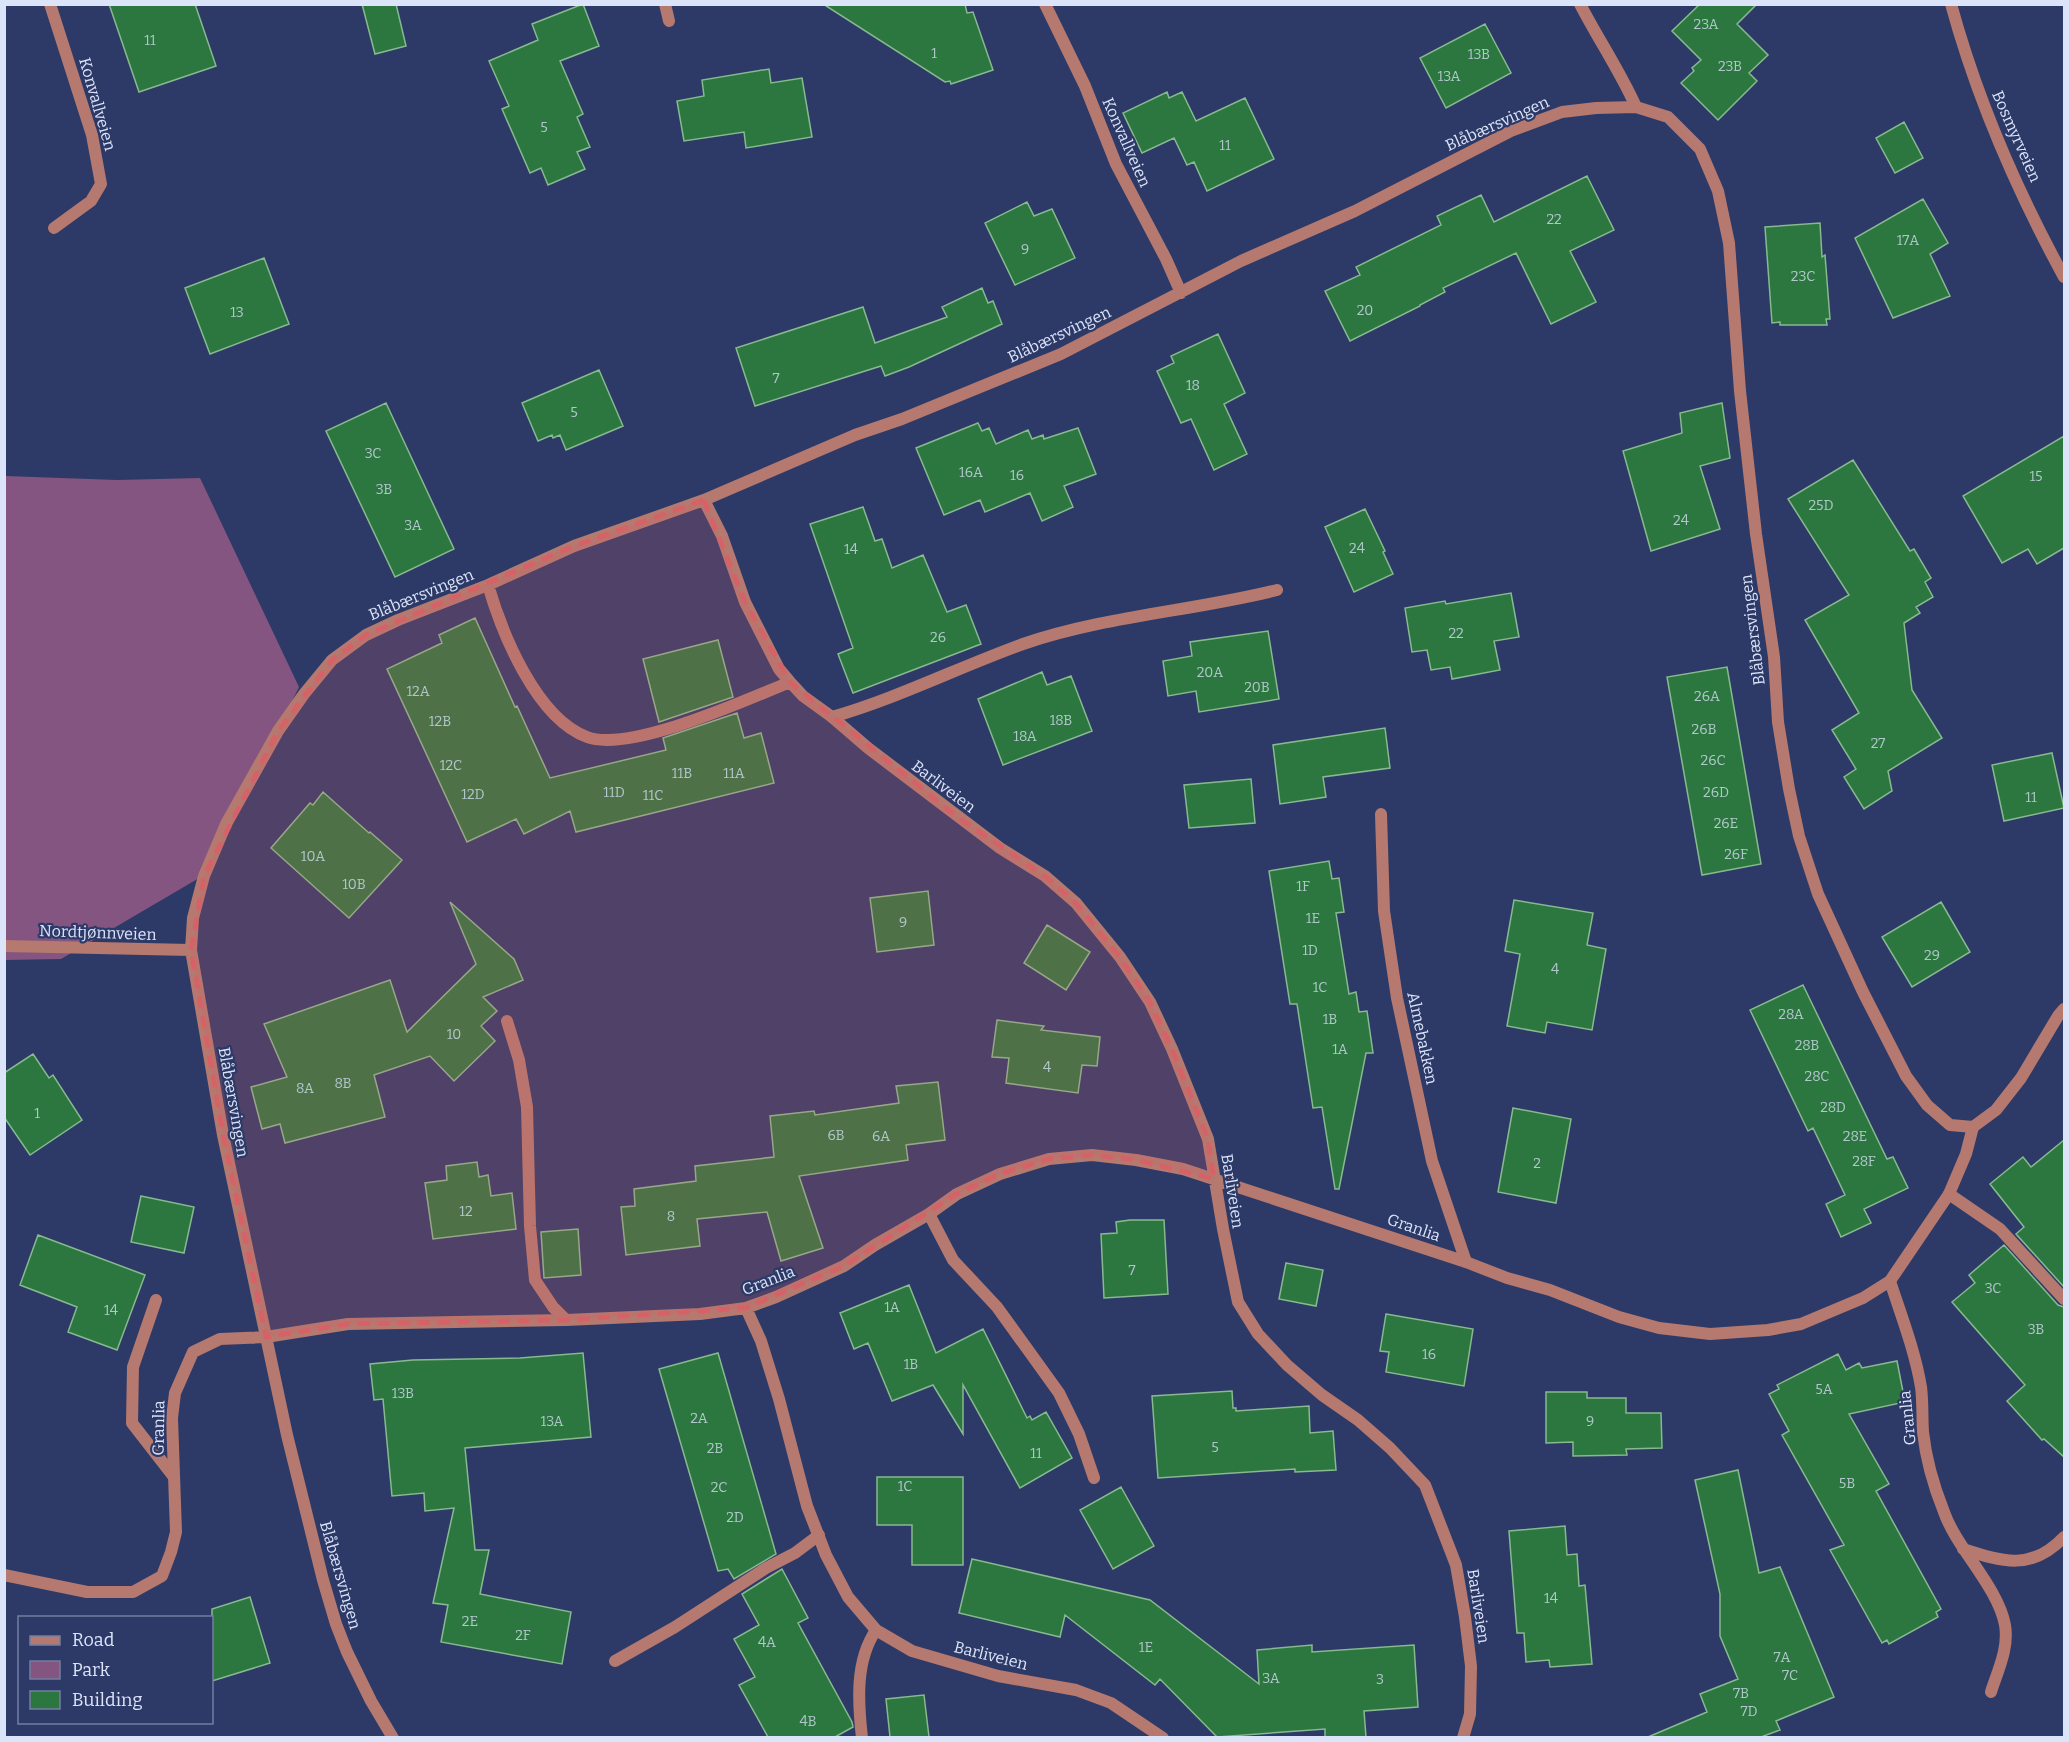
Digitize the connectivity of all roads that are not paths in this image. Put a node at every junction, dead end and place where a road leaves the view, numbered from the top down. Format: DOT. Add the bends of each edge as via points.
graph roads {
  1 [pos="50,4"];
  2 [pos="664,4"];
  3 [pos="1045,4"];
  4 [pos="1580,4"];
  5 [pos="1951,4"];
  6 [pos="669,21"];
  7 [pos="1636,107"];
  8 [pos="54,228"];
  9 [pos="2064,277"];
  10 [pos="1181,293"];
  11 [pos="704,500"];
  12 [pos="488,585"];
  13 [pos="1277,590"];
  14 [pos="790,682"];
  15 [pos="832,717"];
  16 [pos="1381,814"];
  17 [pos="4,946"];
  18 [pos="191,950"];
  19 [pos="2064,1009"];
  20 [pos="507,1021"];
  21 [pos="1973,1128"];
  22 [pos="1214,1179"];
  23 [pos="1949,1194"];
  24 [pos="929,1214"];
  25 [pos="1466,1262"];
  26 [pos="1890,1281"];
  27 [pos="2064,1299"];
  28 [pos="156,1300"];
  29 [pos="746,1308"];
  30 [pos="566,1320"];
  31 [pos="266,1337"];
  32 [pos="174,1477"];
  33 [pos="1094,1478"];
  34 [pos="819,1535"];
  35 [pos="2064,1537"];
  36 [pos="1963,1549"];
  37 [pos="4,1575"];
  38 [pos="876,1630"];
  39 [pos="615,1661"];
  40 [pos="1991,1692"];
  41 [pos="393,1737"];
  42 [pos="862,1737"];
  43 [pos="1163,1737"];
  44 [pos="1463,1737"];
  1 -- 8 [label="street, Konvallveien" via="92,135 101,184 91,201"];
  2 -- 6 [label="street"];
  3 -- 10 [label="street, Konvallveien" via="1085,86 1116,164"];
  4 -- 7 [label="street"];
  5 -- 9 [label="street, Bosmyrveien" via="1964,53 1995,132"];
  7 -- 10 [label="street, Blåbærsvingen" via="1562,112 1511,131 1355,211 1241,261"];
  7 -- 21 [label="street, Blåbærsvingen" via="1668,117 1700,149 1718,191 1729,243 1740,391 1774,657 1778,722 1799,836 1818,894 1906,1076 1927,1106 1950,1125"];
  10 -- 11 [label="street, Blåbærsvingen" via="1029,368 855,435"];
  11 -- 12 [label="street, Blåbærsvingen" via="574,546"];
  11 -- 14 [label="street, Barliveien" via="722,536 745,602 779,669"];
  12 -- 14 [label="street, Blåbærsvingen" via="509,642 533,688 549,710 588,738 611,741 637,737"];
  12 -- 18 [label="street, Blåbærsvingen" via="366,635 332,660 304,694 278,731 226,824 204,876 193,918"];
  13 -- 15 [label="street" via="1103,623 1024,644 873,705"];
  14 -- 15 [label="street, Barliveien"];
  15 -- 22 [label="street, Barliveien" via="937,802 1045,876 1076,903 1150,1002 1208,1139"];
  16 -- 25 [label="street, Almebakken" via="1384,910 1397,998 1432,1161"];
  17 -- 18 [label="street, Nordtjønnveien"];
  18 -- 31 [label="street, Blåbærsvingen" via="223,1135"];
  19 -- 21 [label="street" via="2021,1078 1996,1110"];
  20 -- 30 [label="street" via="527,1107 535,1280"];
  21 -- 23 [label="street, Granlia"];
  22 -- 24 [label="street, Granlia" via="1183,1169 1092,1155 1049,1160 1000,1174 957,1194"];
  22 -- 25 [label="street, Granlia"];
  22 -- 44 [label="street, Barliveien" via="1238,1302 1258,1334 1322,1395 1390,1448 1425,1485 1456,1565 1466,1617 1470,1714"];
  23 -- 26 [label="street, Granlia"];
  23 -- 27 [label="street" via="2000,1229"];
  24 -- 29 [label="street, Granlia" via="844,1266"];
  24 -- 33 [label="street" via="953,1260 997,1307 1059,1394 1079,1434"];
  25 -- 26 [label="street, Granlia" via="1619,1317 1659,1328 1710,1334 1801,1324 1863,1298"];
  26 -- 36 [label="street, Granlia" via="1921,1387 1923,1433 1931,1475 1944,1515"];
  28 -- 32 [label="street" via="134,1367 132,1423"];
  29 -- 30 [label="street, Granlia"];
  29 -- 34 [label="street, Barliveien" via="764,1351 807,1506"];
  30 -- 31 [label="street, Granlia" via="348,1324"];
  31 -- 32 [label="street, Granlia" via="220,1340 193,1352 175,1394"];
  31 -- 41 [label="street, Blåbærsvingen" via="287,1436 336,1624 366,1691"];
  32 -- 37 [label="street, Granlia" via="176,1532 162,1576 134,1592 87,1592"];
  34 -- 38 [label="street, Barliveien" via="848,1597"];
  34 -- 39 [label="street"];
  35 -- 36 [label="street" via="2041,1556 2014,1562"];
  36 -- 40 [label="street, Granlia" via="1987,1586 2005,1625 2005,1650"];
  38 -- 42 [label="street" via="868,1642 861,1670 858,1704"];
  38 -- 43 [label="street, Barliveien" via="912,1651 998,1676 1076,1690 1111,1703"];
}
